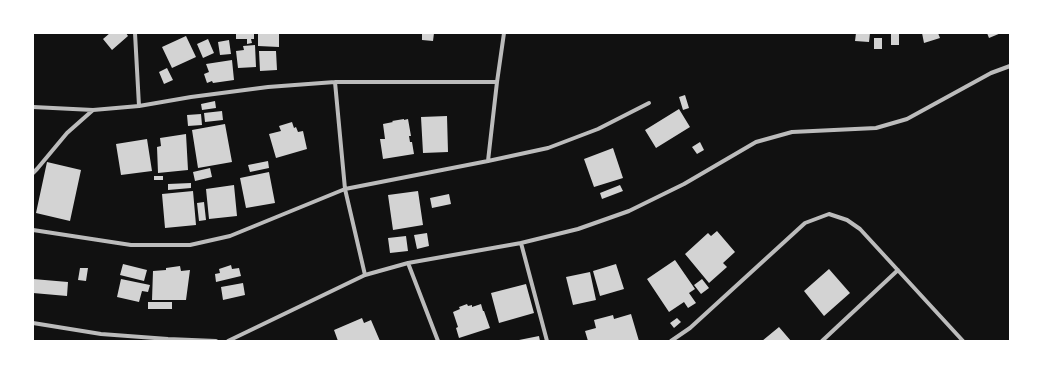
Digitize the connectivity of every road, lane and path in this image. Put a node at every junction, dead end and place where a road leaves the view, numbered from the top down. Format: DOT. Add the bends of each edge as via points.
graph roads {
  1 [pos="135,33"];
  2 [pos="504,33"];
  3 [pos="1010,66"];
  4 [pos="334,82"];
  5 [pos="497,82"];
  6 [pos="649,103"];
  7 [pos="33,106"];
  8 [pos="139,106"];
  9 [pos="93,110"];
  10 [pos="488,161"];
  11 [pos="33,173"];
  12 [pos="345,189"];
  13 [pos="33,230"];
  14 [pos="521,243"];
  15 [pos="408,263"];
  16 [pos="898,270"];
  17 [pos="365,275"];
  18 [pos="33,323"];
  19 [pos="216,341"];
  20 [pos="228,341"];
  21 [pos="438,341"];
  22 [pos="547,341"];
  23 [pos="671,341"];
  24 [pos="822,341"];
  25 [pos="963,341"];
  1 -- 8 [label="street"];
  2 -- 5 [label="street"];
  3 -- 14 [label="street" via="991,73 907,119 876,128 792,132 756,142 684,184 629,211 578,229"];
  4 -- 5 [label="street"];
  4 -- 8 [label="street" via="245,90"];
  4 -- 12 [label="street"];
  5 -- 10 [label="street"];
  6 -- 10 [label="street" via="598,129 548,148"];
  7 -- 9 [label="street"];
  8 -- 9 [label="street"];
  9 -- 11 [label="street" via="67,133"];
  10 -- 12 [label="street"];
  12 -- 13 [label="street" via="230,236 190,245 131,245"];
  12 -- 17 [label="street"];
  14 -- 15 [label="street"];
  14 -- 22 [label="street"];
  15 -- 17 [label="street"];
  15 -- 21 [label="street"];
  16 -- 23 [label="street" via="860,229 847,220 829,214 806,223 690,328"];
  16 -- 24 [label="street"];
  16 -- 25 [label="street"];
  17 -- 20 [label="street"];
  18 -- 19 [label="street" via="102,334"];
}
